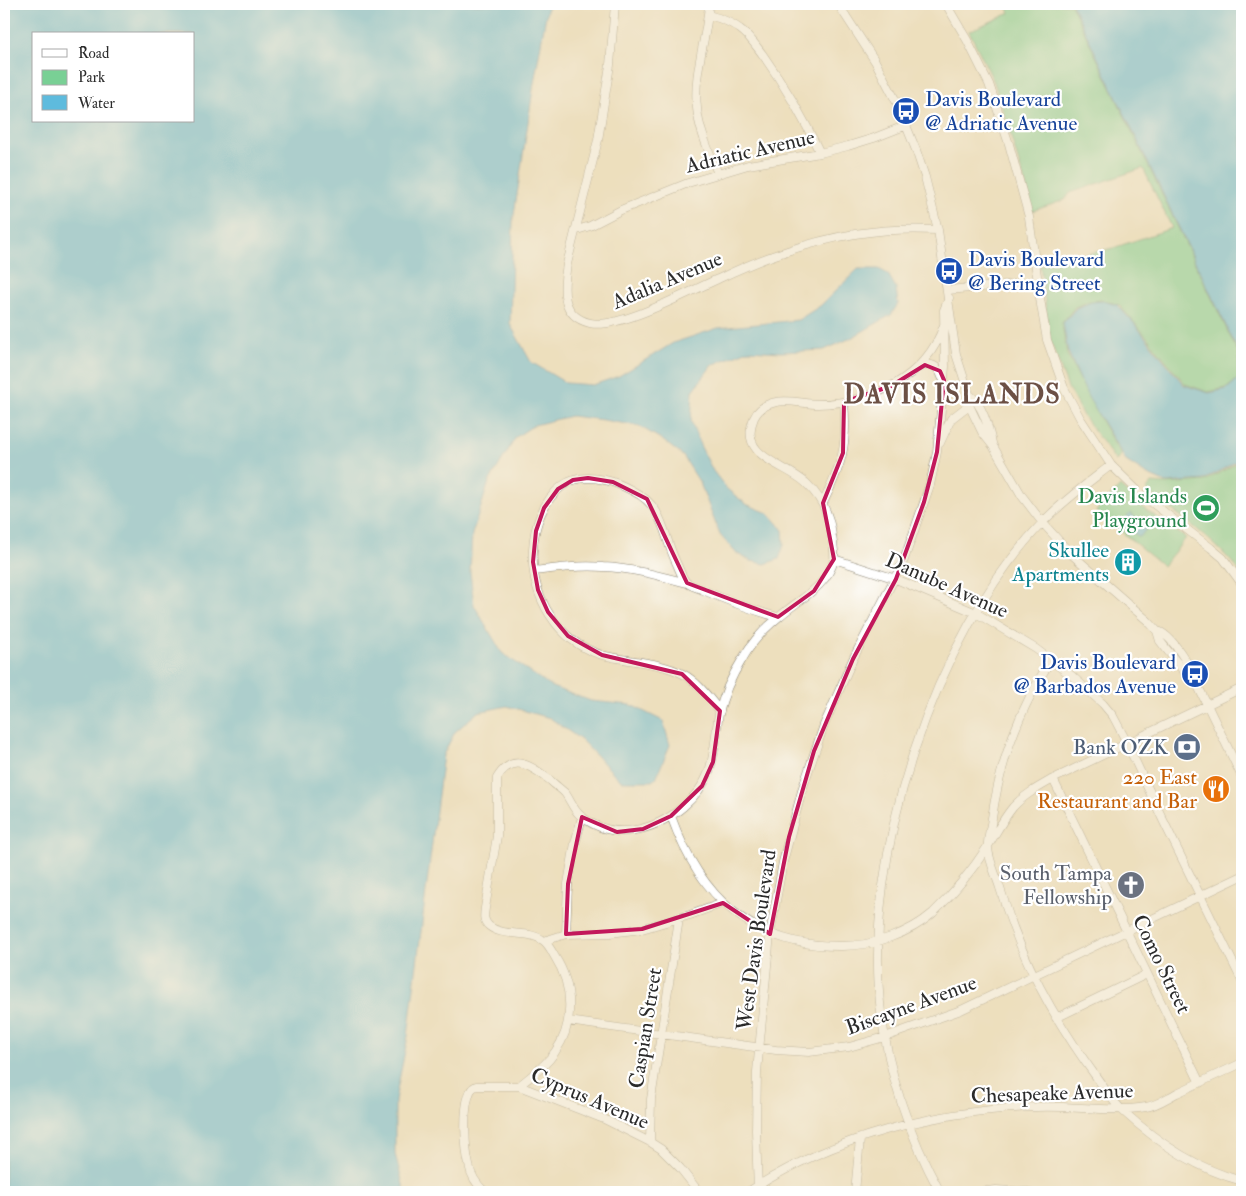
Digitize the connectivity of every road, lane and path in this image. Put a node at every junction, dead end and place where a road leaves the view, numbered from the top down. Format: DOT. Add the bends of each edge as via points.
graph roads {
  1 [pos="615,4"];
  2 [pos="709,4"];
  3 [pos="838,4"];
  4 [pos="946,4"];
  5 [pos="708,15"];
  6 [pos="907,125"];
  7 [pos="820,153"];
  8 [pos="718,174"];
  9 [pos="577,230"];
  10 [pos="938,230"];
  11 [pos="1038,282"];
  12 [pos="948,294"];
  13 [pos="944,325"];
  14 [pos="919,367"];
  15 [pos="944,380"];
  16 [pos="969,394"];
  17 [pos="844,402"];
  18 [pos="969,405"];
  19 [pos="992,446"];
  20 [pos="937,452"];
  21 [pos="1111,465"];
  22 [pos="823,503"];
  23 [pos="1042,522"];
  24 [pos="834,559"];
  25 [pos="534,570"];
  26 [pos="896,579"];
  27 [pos="687,583"];
  28 [pos="1242,584"];
  29 [pos="976,613"];
  30 [pos="778,617"];
  31 [pos="1051,660"];
  32 [pos="1242,688"];
  33 [pos="1208,705"];
  34 [pos="720,711"];
  35 [pos="1128,744"];
  36 [pos="1242,777"];
  37 [pos="1053,779"];
  38 [pos="672,816"];
  39 [pos="582,817"];
  40 [pos="988,847"];
  41 [pos="1242,876"];
  42 [pos="1201,896"];
  43 [pos="723,902"];
  44 [pos="679,919"];
  45 [pos="1127,931"];
  46 [pos="566,934"];
  47 [pos="770,934"];
  48 [pos="544,941"];
  49 [pos="878,941"];
  50 [pos="1147,974"];
  51 [pos="1033,976"];
  52 [pos="1242,981"];
  53 [pos="1056,1018"];
  54 [pos="568,1021"];
  55 [pos="661,1035"];
  56 [pos="885,1037"];
  57 [pos="759,1048"];
  58 [pos="1242,1063"];
  59 [pos="1200,1083"];
  60 [pos="519,1086"];
  61 [pos="1121,1110"];
  62 [pos="908,1124"];
  63 [pos="860,1139"];
  64 [pos="650,1142"];
  65 [pos="1242,1181"];
  66 [pos="758,1189"];
  67 [pos="484,1192"];
  68 [pos="699,1192"];
  69 [pos="748,1192"];
  70 [pos="855,1192"];
  71 [pos="940,1192"];
  72 [pos="977,1192"];
  73 [pos="1029,1192"];
  1 -- 9 [label="street, Adalia Avenue" via="603,112"];
  2 -- 5 [label="street"];
  3 -- 6 [label="street" via="875,61"];
  4 -- 11 [label="street" via="989,84 1009,144 1029,217"];
  5 -- 7 [label="street" via="730,22 752,40 788,94"];
  5 -- 8 [label="street" via="696,88 696,108"];
  6 -- 7 [label="street, Adriatic Avenue"];
  6 -- 10 [label="street" via="925,177"];
  7 -- 8 [label="street, Adriatic Avenue"];
  8 -- 9 [label="street, Adriatic Avenue" via="654,196"];
  9 -- 10 [label="street, Adalia Avenue" via="564,279 565,301 582,320 599,324 652,309 746,266 815,242 864,232"];
  10 -- 12 [label="street"];
  11 -- 12 [label="street"];
  11 -- 21 [label="street" via="1048,340 1064,388"];
  12 -- 13 [label="street, West Davis Boulevard"];
  12 -- 16 [label="street" via="956,354"];
  13 -- 14 [label="street" via="935,346"];
  13 -- 15 [label="street, West Davis Boulevard"];
  14 -- 15 [label="street" via="934,366"];
  14 -- 17 [label="street" via="885,389"];
  15 -- 20 [label="street, West Davis Boulevard"];
  16 -- 18 [label="street"];
  16 -- 19 [label="street" via="977,400"];
  17 -- 22 [label="street" via="844,453"];
  17 -- 22 [label="street" via="774,402 763,407 752,424 754,444 760,455 796,475"];
  18 -- 19 [label="street"];
  18 -- 20 [label="street, West Davis Boulevard" via="951,419"];
  19 -- 23 [label="street"];
  20 -- 26 [label="street, West Davis Boulevard" via="930,485"];
  21 -- 23 [label="street"];
  21 -- 28 [label="street" via="1142,495 1223,558"];
  22 -- 24 [label="street" via="832,535"];
  23 -- 29 [label="street" via="1004,570"];
  23 -- 33 [label="street" via="1069,552 1157,631 1160,641 1197,684"];
  24 -- 26 [label="street, Danube Avenue"];
  24 -- 30 [label="street" via="814,591"];
  25 -- 27 [label="street" via="604,567"];
  25 -- 27 [label="street" via="536,531 552,495 573,480 596,478 620,484 653,504"];
  25 -- 34 [label="street" via="541,599 556,625 568,636 602,655 651,664 682,674 698,686"];
  26 -- 29 [label="street, Danube Avenue"];
  26 -- 47 [label="street, West Davis Boulevard" via="853,659 814,751 789,836"];
  27 -- 30 [label="street"];
  29 -- 31 [label="street, Danube Avenue"];
  29 -- 49 [label="street" via="936,693 909,766 887,860"];
  30 -- 34 [label="street" via="743,657"];
  31 -- 35 [label="street, Danube Avenue" via="1103,704"];
  31 -- 40 [label="street" via="1007,749 995,797"];
  32 -- 33 [label="street"];
  33 -- 35 [label="street"];
  33 -- 36 [label="street"];
  34 -- 38 [label="street" via="712,762 702,786"];
  35 -- 37 [label="street"];
  35 -- 42 [label="street, Danube Avenue"];
  37 -- 40 [label="street" via="1014,806"];
  37 -- 45 [label="street, Como Street"];
  38 -- 39 [label="street" via="634,831 617,832"];
  38 -- 43 [label="street" via="695,870"];
  39 -- 46 [label="street" via="568,884"];
  39 -- 48 [label="street" via="564,792 529,765 508,766 497,778 497,836 484,920 499,930"];
  40 -- 49 [label="street" via="931,914 910,928"];
  40 -- 51 [label="street" via="1005,906"];
  41 -- 42 [label="street, Biscayne Avenue"];
  42 -- 45 [label="street, Biscayne Avenue"];
  42 -- 52 [label="street, Danube Avenue"];
  43 -- 44 [label="street"];
  43 -- 47 [label="street"];
  44 -- 46 [label="street" via="622,932"];
  44 -- 55 [label="street, Caspian Street"];
  45 -- 50 [label="street, Como Street"];
  45 -- 51 [label="street, Biscayne Avenue"];
  46 -- 48 [label="street"];
  47 -- 49 [label="street" via="806,945 851,946"];
  47 -- 57 [label="street, West Davis Boulevard"];
  48 -- 54 [label="street" via="560,964 567,982"];
  49 -- 56 [label="street" via="878,986"];
  50 -- 53 [label="street"];
  50 -- 59 [label="street, Como Street"];
  51 -- 53 [label="street"];
  51 -- 56 [label="street, Biscayne Avenue" via="961,1010"];
  53 -- 61 [label="street"];
  54 -- 55 [label="street, Biscayne Avenue"];
  54 -- 60 [label="street" via="554,1054"];
  55 -- 57 [label="street, Biscayne Avenue"];
  55 -- 64 [label="street, Caspian Street" via="651,1099"];
  56 -- 57 [label="street, Biscayne Avenue" via="829,1050 801,1052"];
  56 -- 62 [label="street" via="894,1081"];
  57 -- 66 [label="street, West Davis Boulevard" via="756,1106"];
  58 -- 59 [label="street, Chesapeake Avenue"];
  59 -- 61 [label="street, Chesapeake Avenue" via="1148,1107"];
  60 -- 64 [label="street, Cyprus Avenue" via="580,1108"];
  60 -- 67 [label="street, Cyprus Avenue" via="476,1086 470,1092 467,1156 472,1174"];
  61 -- 62 [label="street, Chesapeake Avenue" via="1068,1106 1015,1108 962,1113"];
  61 -- 65 [label="street" via="1167,1146 1201,1166"];
  62 -- 63 [label="street, Chesapeake Avenue"];
  62 -- 71 [label="street"];
  63 -- 66 [label="street, Chesapeake Avenue" via="814,1157"];
  63 -- 70 [label="street"];
  64 -- 68 [label="street, Cyprus Avenue" via="675,1163"];
  66 -- 69 [label="street, Chesapeake Avenue"];
  72 -- 73 [label="street"];
}
